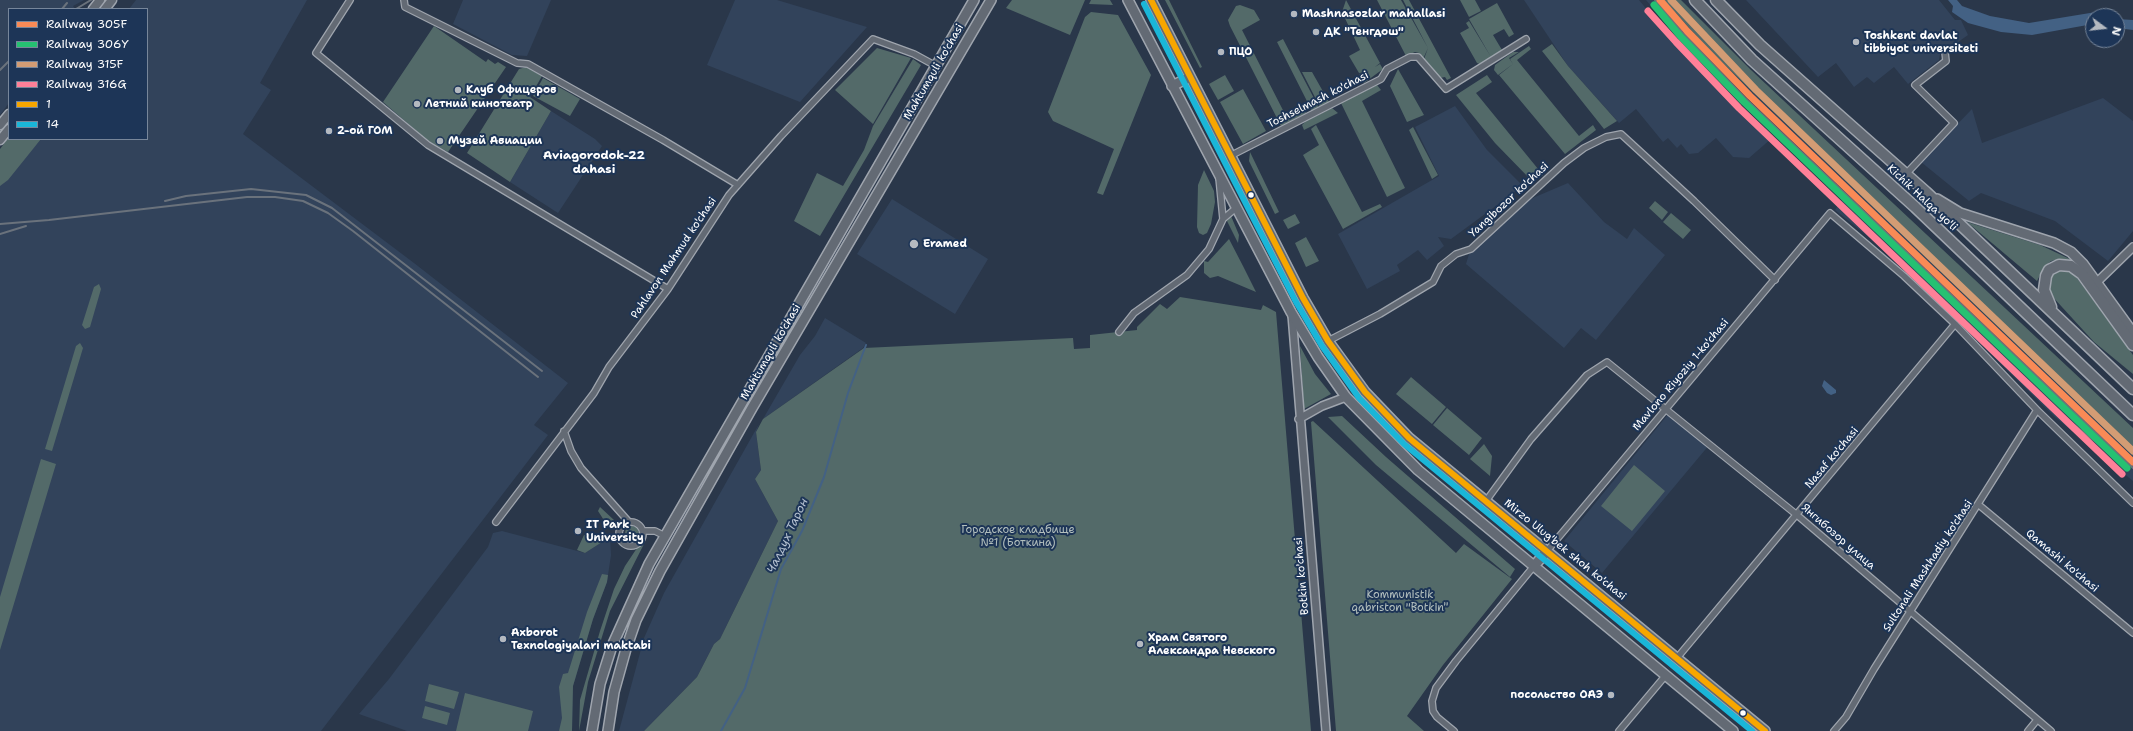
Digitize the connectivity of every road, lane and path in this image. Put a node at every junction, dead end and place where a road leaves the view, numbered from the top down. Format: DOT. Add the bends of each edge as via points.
graph roads {
  1 [pos="100,0"];
  2 [pos="112,0"];
  3 [pos="350,0"];
  4 [pos="404,0"];
  5 [pos="974,0"];
  6 [pos="991,0"];
  7 [pos="1128,0"];
  8 [pos="1151,0"];
  9 [pos="1695,0"];
  10 [pos="1716,0"];
  11 [pos="94,8"];
  12 [pos="106,8"];
  13 [pos="1526,39"];
  14 [pos="948,45"];
  15 [pos="960,51"];
  16 [pos="1946,52"];
  17 [pos="936,66"];
  18 [pos="1190,77"];
  19 [pos="1172,86"];
  20 [pos="8,115"];
  21 [pos="0,125"];
  22 [pos="8,130"];
  23 [pos="0,140"];
  24 [pos="1230,156"];
  25 [pos="1906,174"];
  26 [pos="1219,175"];
  27 [pos="738,185"];
  28 [pos="1926,192"];
  29 [pos="1236,208"];
  30 [pos="1223,219"];
  31 [pos="2133,247"];
  32 [pos="1775,280"];
  33 [pos="2094,285"];
  34 [pos="668,289"];
  35 [pos="2052,311"];
  36 [pos="1291,312"];
  37 [pos="1955,324"];
  38 [pos="1119,332"];
  39 [pos="2133,334"];
  40 [pos="1328,341"];
  41 [pos="2133,344"];
  42 [pos="1356,381"];
  43 [pos="2133,389"];
  44 [pos="1344,394"];
  45 [pos="1666,408"];
  46 [pos="2037,410"];
  47 [pos="2133,415"];
  48 [pos="1299,419"];
  49 [pos="564,431"];
  50 [pos="1486,501"];
  51 [pos="2133,503"];
  52 [pos="1979,505"];
  53 [pos="1797,515"];
  54 [pos="496,522"];
  55 [pos="629,522"];
  56 [pos="643,531"];
  57 [pos="665,536"];
  58 [pos="1547,551"];
  59 [pos="1534,566"];
  60 [pos="1910,612"];
  61 [pos="2133,633"];
  62 [pos="1677,658"];
  63 [pos="1666,675"];
  64 [pos="2037,720"];
  65 [pos="592,731"];
  66 [pos="608,731"];
  67 [pos="1326,731"];
  68 [pos="1454,731"];
  69 [pos="1619,731"];
  70 [pos="1733,731"];
  71 [pos="1765,731"];
  72 [pos="1834,731"];
  73 [pos="2028,731"];
  74 [pos="2051,731"];
  1 -- 11 [label="main road"];
  2 -- 12 [label="main road"];
  3 -- 34 [label="street" via="316,53 428,145"];
  4 -- 27 [label="street" via="405,7 517,63 528,64 664,140"];
  5 -- 14 [label="main road, Mahtumquli ko'chasi"];
  6 -- 15 [label="main road, Mahtumquli ko'chasi"];
  7 -- 19 [label="main road, Botkin ko'chasi"];
  8 -- 18 [label="main road"];
  9 -- 47 [label="highway, Kichik Halqa yo'li" via="1752,60 1915,207"];
  10 -- 25 [label="highway, Kichik Halqa yo'li" via="1760,45"];
  13 -- 24 [label="street, Toshselmash ko'chasi" via="1446,89 1418,57 1410,57 1387,69 1381,79"];
  14 -- 15 [label="main road"];
  14 -- 17 [label="main road, Mahtumquli ko'chasi"];
  15 -- 66 [label="main road, Mahtumquli ko'chasi" via="660,571 629,640 615,688"];
  16 -- 25 [label="street" via="1946,60 1915,85 1954,123"];
  17 -- 27 [label="street, Pahlavon Mahmud ko'chasi" via="914,54 873,38"];
  17 -- 57 [label="main road, Mahtumquli ko'chasi"];
  18 -- 19 [label="main road"];
  18 -- 24 [label="main road"];
  19 -- 26 [label="main road, Botkin ko'chasi"];
  20 -- 21 [label="main road"];
  22 -- 23 [label="main road"];
  24 -- 40 [label="main road"];
  25 -- 28 [label="highway, Kichik Halqa yo'li"];
  26 -- 29 [label="main road, Botkin ko'chasi"];
  26 -- 30 [label="street"];
  27 -- 34 [label="street, Pahlavon Mahmud ko'chasi"];
  28 -- 33 [label="main road" via="1960,213 2066,248 2083,264"];
  28 -- 35 [label="highway, Kichik Halqa yo'li"];
  29 -- 30 [label="street"];
  29 -- 36 [label="main road, Botkin ko'chasi"];
  30 -- 38 [label="street" via="1209,249 1187,275 1134,313"];
  31 -- 33 [label="street"];
  32 -- 37 [label="street, Mavlono Riyoziy 1-ko'chasi" via="1830,213 1904,276"];
  32 -- 40 [label="street, Yangibozor ko'chasi" via="1621,134 1606,137 1584,148 1564,163 1471,249 1456,254 1440,266 1433,282"];
  32 -- 45 [label="street, Mavlono Riyoziy 1-ko'chasi"];
  33 -- 35 [label="highway" via="2071,266 2054,266 2046,276 2044,285"];
  33 -- 39 [label="main road"];
  33 -- 41 [label="highway"];
  34 -- 49 [label="street, Pahlavon Mahmud ko'chasi"];
  35 -- 43 [label="highway, Kichik Halqa yo'li"];
  36 -- 44 [label="main road, Botkin ko'chasi"];
  36 -- 48 [label="street, Botkin ko'chasi"];
  37 -- 46 [label="street"];
  37 -- 53 [label="street, Nasaf ko'chasi"];
  40 -- 42 [label="main road"];
  42 -- 44 [label="main road"];
  42 -- 50 [label="main road, Mirzo Ulug'bek shoh ko'chasi" via="1409,438"];
  44 -- 48 [label="street"];
  44 -- 59 [label="main road" via="1418,470"];
  45 -- 50 [label="street, Янгибозор улица" via="1607,362 1587,375 1531,440"];
  45 -- 53 [label="street, Янгибозор улица"];
  45 -- 58 [label="street, Mavlono Riyoziy 1-ko'chasi"];
  46 -- 51 [label="street"];
  46 -- 52 [label="street, Sultonali Mashhadiy ko'chasi" via="2007,455"];
  48 -- 67 [label="street, Botkin ko'chasi"];
  49 -- 54 [label="street, Pahlavon Mahmud ko'chasi"];
  49 -- 55 [label="street" via="581,468"];
  50 -- 58 [label="main road, Mirzo Ulug'bek shoh ko'chasi"];
  52 -- 60 [label="street, Sultonali Mashhadiy ko'chasi"];
  52 -- 61 [label="street, Qamashi ko'chasi"];
  53 -- 60 [label="street, Янгибозор улица"];
  53 -- 62 [label="street, Nasaf ko'chasi"];
  55 -- 56 [label="street" via="639,525"];
  55 -- 56 [label="street" via="620,530 620,538 624,544 632,547 639,544 643,538"];
  56 -- 57 [label="street" via="655,531"];
  57 -- 65 [label="main road, Mahtumquli ko'chasi" via="637,586 612,646 599,690"];
  58 -- 59 [label="main road"];
  58 -- 62 [label="main road, Mirzo Ulug'bek shoh ko'chasi"];
  59 -- 63 [label="main road"];
  59 -- 68 [label="street" via="1434,692 1432,706 1437,716"];
  60 -- 64 [label="street, Янгибозор улица"];
  60 -- 72 [label="street, Sultonali Mashhadiy ko'chasi" via="1846,716"];
  62 -- 71 [label="main road, Mirzo Ulug'bek shoh ko'chasi"];
  63 -- 69 [label="street"];
  63 -- 70 [label="main road"];
  64 -- 73 [label="street"];
  64 -- 74 [label="street, Янгибозор улица"];
}
